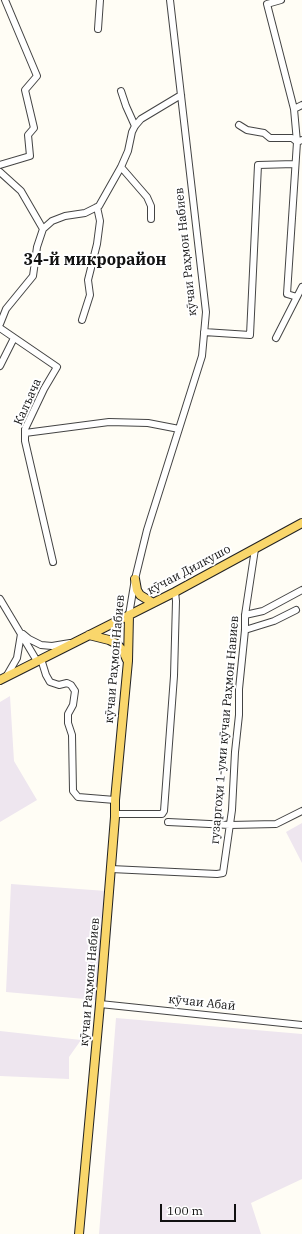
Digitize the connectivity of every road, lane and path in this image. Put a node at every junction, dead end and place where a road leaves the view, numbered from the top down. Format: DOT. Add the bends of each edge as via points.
graph roads {
  1 [pos="5,0"];
  2 [pos="100,0"];
  3 [pos="170,0"];
  4 [pos="281,0"];
  5 [pos="98,29"];
  6 [pos="121,91"];
  7 [pos="181,95"];
  8 [pos="302,105"];
  9 [pos="294,109"];
  10 [pos="239,125"];
  11 [pos="135,126"];
  12 [pos="299,141"];
  13 [pos="295,164"];
  14 [pos="0,165"];
  15 [pos="121,167"];
  16 [pos="0,172"];
  17 [pos="97,207"];
  18 [pos="151,219"];
  19 [pos="43,229"];
  20 [pos="302,287"];
  21 [pos="297,297"];
  22 [pos="82,320"];
  23 [pos="0,324"];
  24 [pos="0,328"];
  25 [pos="204,332"];
  26 [pos="14,338"];
  27 [pos="276,338"];
  28 [pos="0,366"];
  29 [pos="179,429"];
  30 [pos="26,433"];
  31 [pos="302,523"];
  32 [pos="255,548"];
  33 [pos="53,562"];
  34 [pos="135,579"];
  35 [pos="302,590"];
  36 [pos="175,592"];
  37 [pos="0,599"];
  38 [pos="153,603"];
  39 [pos="296,610"];
  40 [pos="245,614"];
  41 [pos="129,615"];
  42 [pos="246,630"];
  43 [pos="20,632"];
  44 [pos="89,635"];
  45 [pos="75,642"];
  46 [pos="39,660"];
  47 [pos="128,661"];
  48 [pos="3,678"];
  49 [pos="115,800"];
  50 [pos="302,811"];
  51 [pos="115,814"];
  52 [pos="168,822"];
  53 [pos="230,825"];
  54 [pos="111,869"];
  55 [pos="100,1004"];
  56 [pos="302,1025"];
  57 [pos="79,1234"];
  1 -- 14 [label="street" via="37,76 25,90 34,128 28,135 30,156"];
  2 -- 5 [label="street"];
  3 -- 7 [label="street, кӯчаи Раҳмон Набиев"];
  4 -- 9 [label="street" via="267,4"];
  6 -- 11 [label="street"];
  7 -- 11 [label="street" via="141,119"];
  7 -- 25 [label="street, кӯчаи Раҳмон Набиев" via="206,312"];
  8 -- 9 [label="street"];
  9 -- 12 [label="street"];
  10 -- 12 [label="street" via="247,130 264,133 270,138 292,138"];
  11 -- 15 [label="street"];
  12 -- 13 [label="street"];
  13 -- 21 [label="street" via="287,294"];
  13 -- 25 [label="street" via="258,165 250,335"];
  15 -- 17 [label="street"];
  15 -- 18 [label="street" via="147,197 151,206"];
  16 -- 19 [label="street" via="21,191"];
  17 -- 19 [label="street" via="85,213 64,216 52,221"];
  17 -- 22 [label="street" via="100,221 97,244 88,280 90,295"];
  19 -- 23 [label="street" via="33,276 6,309"];
  20 -- 21 [label="street"];
  21 -- 27 [label="street"];
  24 -- 26 [label="street, Калъача"];
  25 -- 29 [label="street, кӯчаи Раҳмон Набиев" via="202,356"];
  26 -- 28 [label="street"];
  26 -- 30 [label="street, Калъача" via="57,367 25,429"];
  29 -- 30 [label="street" via="110,422"];
  29 -- 34 [label="street, кӯчаи Раҳмон Набиев" via="153,509"];
  30 -- 33 [label="street, Калъача" via="25,441"];
  31 -- 32 [label="main road, кӯчаи Дилкушо"];
  32 -- 36 [label="main road, кӯчаи Дилкушо"];
  32 -- 40 [label="street, гузаргоҳи 1-уми кӯчаи Раҳмон Навиев"];
  34 -- 38 [label="main road" via="136,590"];
  34 -- 41 [label="street, кӯчаи Раҳмон Набиев"];
  35 -- 40 [label="street" via="263,611"];
  36 -- 38 [label="main road, кӯчаи Дилкушо"];
  36 -- 51 [label="street" via="174,676 164,811 162,814"];
  37 -- 43 [label="street"];
  38 -- 41 [label="main road, кӯчаи Дилкушо"];
  39 -- 42 [label="street" via="274,621"];
  40 -- 42 [label="street, гузаргоҳи 1-уми кӯчаи Раҳмон Навиев"];
  41 -- 44 [label="main road, кӯчаи Дилкушо"];
  41 -- 47 [label="main road, кӯчаи Раҳмон Набиев"];
  42 -- 53 [label="street, гузаргоҳи 1-уми кӯчаи Раҳмон Навиев" via="239,689"];
  43 -- 45 [label="street" via="41,645"];
  43 -- 46 [label="street"];
  43 -- 48 [label="street" via="17,658"];
  44 -- 45 [label="main road, кӯчаи Дилкушо"];
  44 -- 47 [label="main road" via="117,644"];
  45 -- 46 [label="main road, кӯчаи Дилкушо"];
  46 -- 48 [label="main road, кӯчаи Дилкушо"];
  46 -- 49 [label="street" via="50,682 59,685 67,683 75,691 73,705 68,714 72,734 73,791 78,797"];
  47 -- 49 [label="main road, кӯчаи Раҳмон Набиев"];
  49 -- 51 [label="main road, кӯчаи Раҳмон Набиев"];
  50 -- 53 [label="street" via="276,824"];
  51 -- 54 [label="main road, кӯчаи Раҳмон Набиев"];
  52 -- 53 [label="street"];
  53 -- 54 [label="street, гузаргоҳи 1-уми кӯчаи Раҳмон Навиев" via="223,873"];
  54 -- 55 [label="main road, кӯчаи Раҳмон Набиев"];
  55 -- 56 [label="street, кӯчаи Абаӣ"];
  55 -- 57 [label="main road, кӯчаи Раҳмон Набиев"];
}
